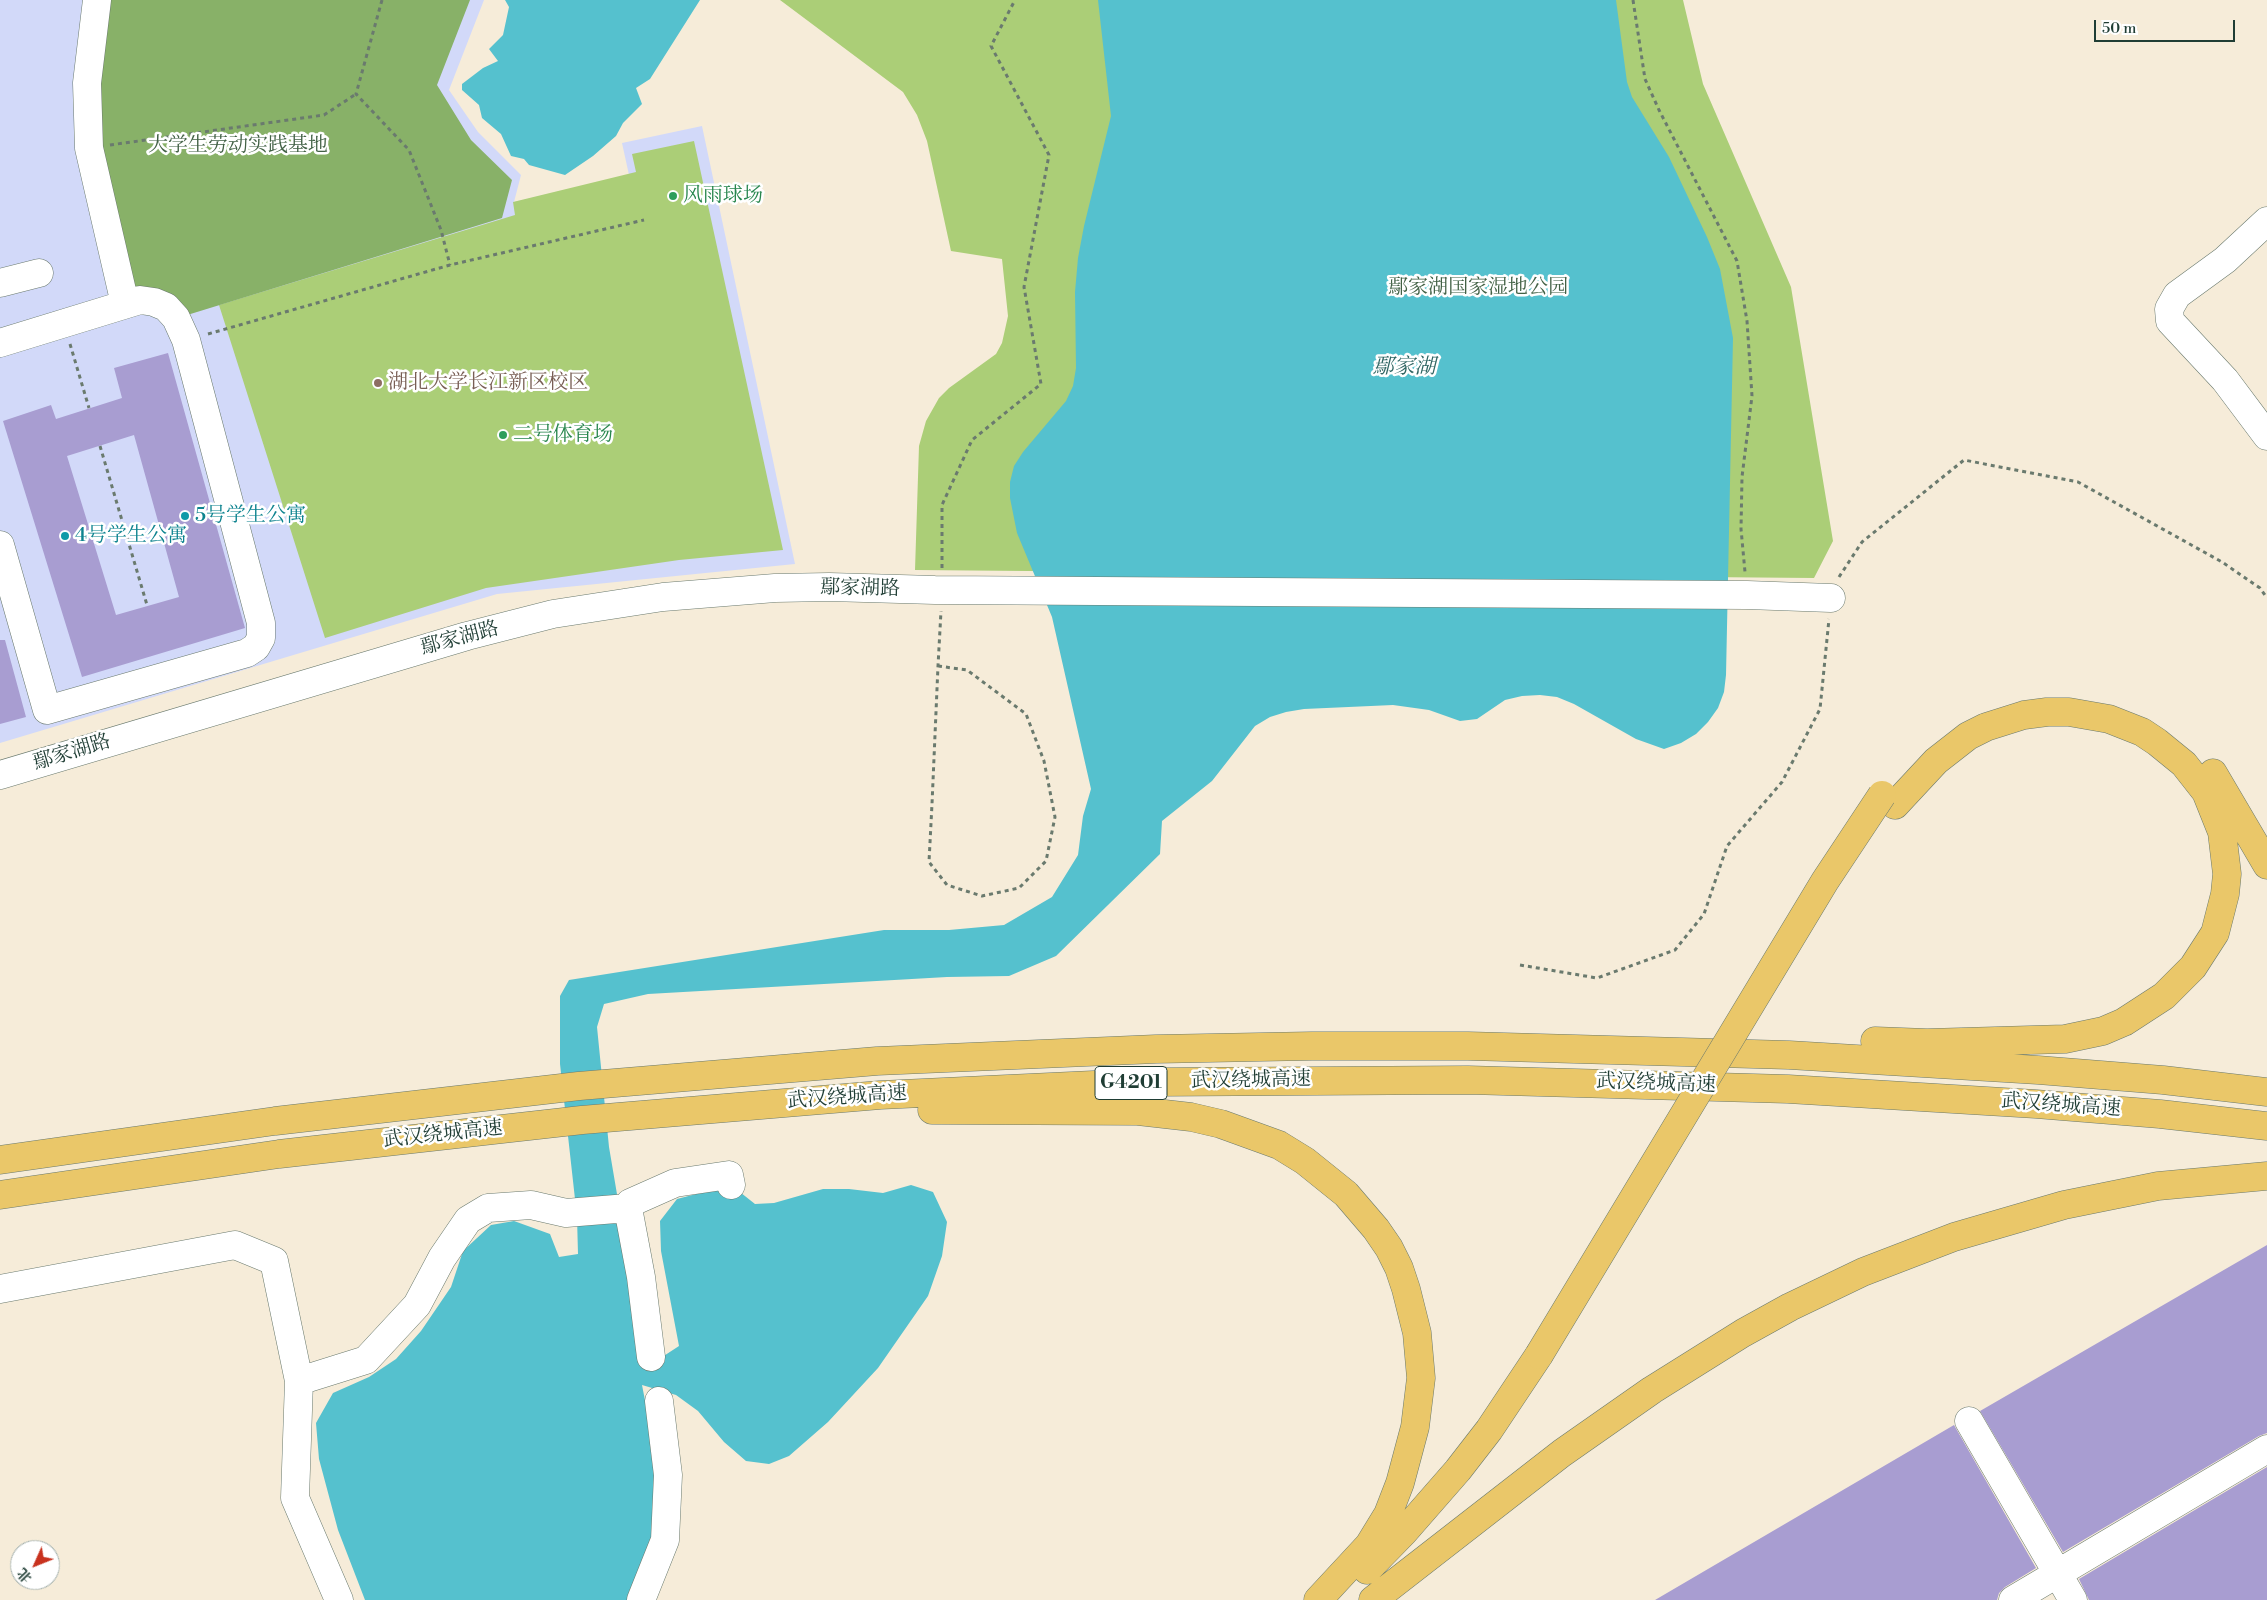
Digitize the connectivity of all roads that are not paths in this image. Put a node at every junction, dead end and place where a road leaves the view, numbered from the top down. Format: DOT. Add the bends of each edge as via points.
graph roads {
  1 [pos="97,0"];
  2 [pos="2267,221"];
  3 [pos="39,273"];
  4 [pos="0,283"];
  5 [pos="125,304"];
  6 [pos="0,343"];
  7 [pos="2267,436"];
  8 [pos="0,545"];
  9 [pos="1831,598"];
  10 [pos="0,775"];
  11 [pos="1889,800"];
  12 [pos="2267,865"];
  13 [pos="1436,1046"];
  14 [pos="2267,1092"];
  15 [pos="641,1114"];
  16 [pos="2267,1126"];
  17 [pos="0,1160"];
  18 [pos="2267,1176"];
  19 [pos="732,1186"];
  20 [pos="0,1194"];
  21 [pos="628,1208"];
  22 [pos="0,1289"];
  23 [pos="651,1357"];
  24 [pos="1546,1360"];
  25 [pos="299,1381"];
  26 [pos="659,1402"];
  27 [pos="1969,1421"];
  28 [pos="2267,1449"];
  29 [pos="2057,1573"];
  30 [pos="339,1600"];
  31 [pos="641,1600"];
  32 [pos="1318,1600"];
  33 [pos="1332,1600"];
  34 [pos="1357,1600"];
  35 [pos="1373,1600"];
  36 [pos="2012,1600"];
  37 [pos="2073,1600"];
  1 -- 5 [label="street" via="87,83 89,148"];
  2 -- 7 [label="street" via="2224,260 2177,295 2168,309 2170,321 2225,380"];
  3 -- 4 [label="street"];
  5 -- 6 [label="street"];
  5 -- 8 [label="street" via="140,300 166,307 176,318 186,340 261,623 261,638 247,654 47,710"];
  9 -- 10 [label="street, 鄢家湖路" via="828,587 663,597 553,614 392,657"];
  11 -- 12 [label="highway" via="1925,748 1959,721 1979,711 2021,698 2045,695 2095,698 2114,702 2150,718 2196,752 2219,782"];
  11 -- 13 [label="highway" via="1968,736 2004,720 2047,712 2069,712 2092,714 2126,725 2157,742 2184,764 2206,792 2215,812 2223,840 2227,874 2223,907 2215,933 2188,972 2145,1010 2103,1031 2065,1039 1927,1043 1674,1034"];
  11 -- 24 [label="highway, bridge" via="1825,881"];
  13 -- 14 [label="highway, 武汉绕城高速 / G4201" via="1624,1049 1895,1061 2163,1080"];
  13 -- 17 [label="highway, 武汉绕城高速 / G4201" via="1027,1053 729,1072 419,1103"];
  15 -- 16 [label="highway, 武汉绕城高速 / G4201" via="1019,1088 1303,1080 1468,1080 1623,1083 1912,1096 2160,1114"];
  15 -- 20 [label="highway, 武汉绕城高速 / G4201" via="279,1154"];
  15 -- 32 [label="highway" via="1138,1111 1221,1124 1279,1145 1305,1161 1351,1200 1389,1248 1412,1311 1421,1378 1410,1451 1388,1514 1369,1544"];
  18 -- 35 [label="highway" via="2158,1186 2064,1205 1954,1237 1863,1272 1751,1329 1652,1390 1562,1453"];
  19 -- 21 [label="street" via="729,1175 675,1183 630,1203"];
  21 -- 23 [label="street"];
  21 -- 25 [label="street" via="566,1213 531,1204 488,1208 468,1220 442,1258 417,1305 366,1360"];
  22 -- 25 [label="street" via="235,1245 274,1261"];
  24 -- 33 [label="highway" via="1398,1539"];
  24 -- 34 [label="highway" via="1503,1440 1438,1520"];
  25 -- 30 [label="street" via="294,1498"];
  26 -- 31 [label="street" via="668,1475 665,1540"];
  27 -- 29 [label="street"];
  28 -- 29 [label="street"];
  29 -- 36 [label="street"];
  29 -- 37 [label="street"];
}
